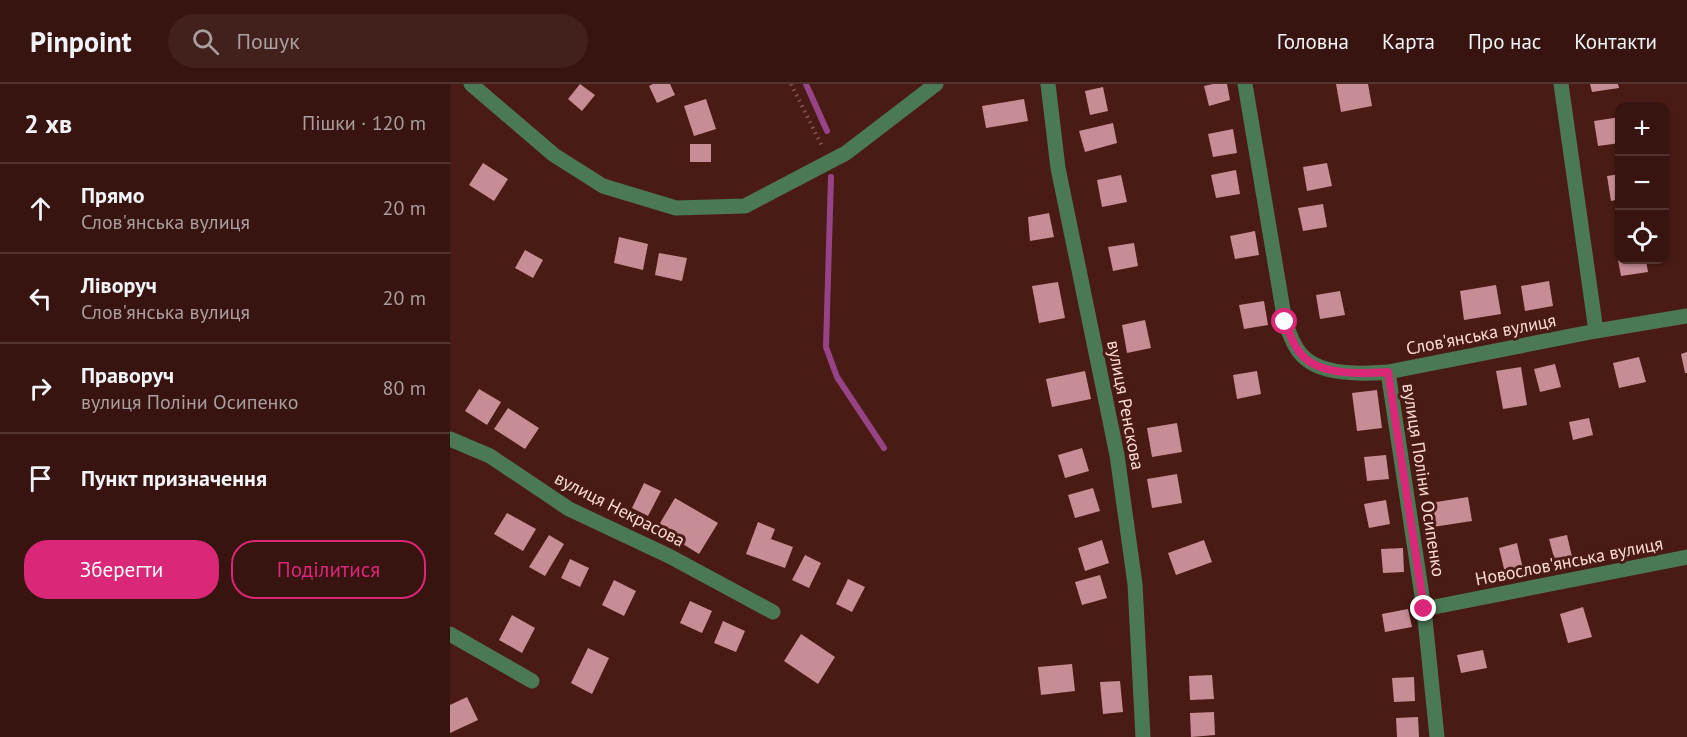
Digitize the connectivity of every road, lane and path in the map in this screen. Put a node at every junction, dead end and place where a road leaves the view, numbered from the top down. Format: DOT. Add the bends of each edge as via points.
graph roads {
  1 [pos="471,84"];
  2 [pos="791,84"];
  3 [pos="936,84"];
  4 [pos="1048,84"];
  5 [pos="1245,84"];
  6 [pos="1561,84"];
  7 [pos="830,162"];
  8 [pos="1687,316"];
  9 [pos="1596,331"];
  10 [pos="1388,372"];
  11 [pos="450,439"];
  12 [pos="1687,557"];
  13 [pos="1424,609"];
  14 [pos="773,612"];
  15 [pos="450,634"];
  16 [pos="532,681"];
  17 [pos="1143,737"];
  18 [pos="1437,737"];
  1 -- 7 [label="street" via="554,156 603,186 676,208 745,206"];
  2 -- 7 [label="path"];
  3 -- 7 [label="street"];
  4 -- 17 [label="street, вулиця Ренскова" via="1058,168 1117,455 1135,584"];
  5 -- 10 [label="street, Слов'янська вулиця" via="1285,322 1293,342 1306,359 1322,367 1365,374"];
  6 -- 9 [label="street"];
  8 -- 9 [label="street, Слов'янська вулиця"];
  9 -- 10 [label="street, Слов'янська вулиця"];
  10 -- 13 [label="street, вулиця Поліни Осипенко"];
  11 -- 14 [label="street, вулиця Некрасова" via="490,456 570,509"];
  12 -- 13 [label="street, Новослов'янська вулиця"];
  13 -- 18 [label="street, вулиця Поліни Осипенко"];
  15 -- 16 [label="street"];
}
